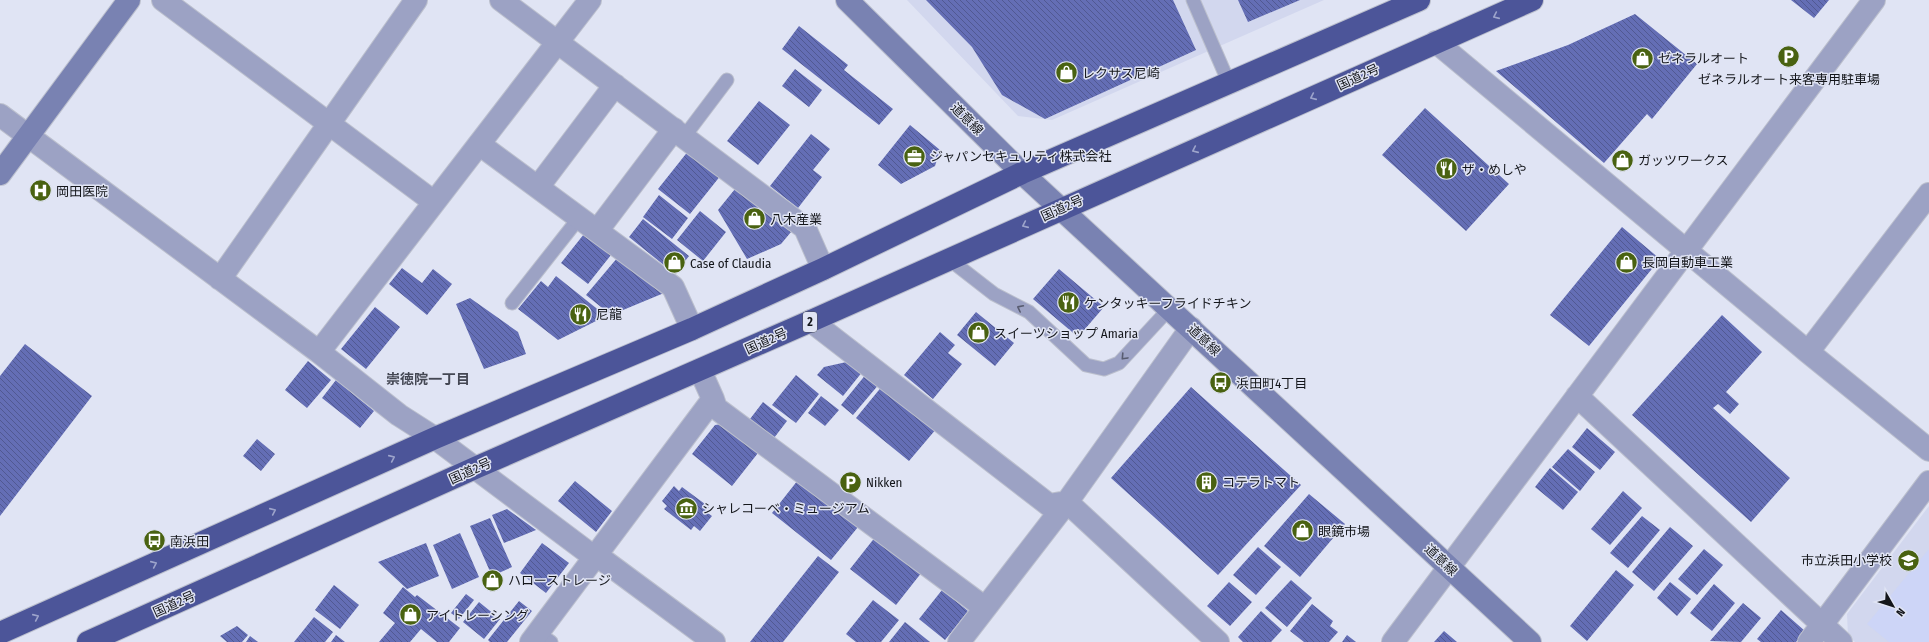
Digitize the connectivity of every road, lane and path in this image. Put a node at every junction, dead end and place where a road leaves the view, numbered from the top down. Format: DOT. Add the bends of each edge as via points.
graph roads {
  1 [pos="129,0"];
  2 [pos="163,0"];
  3 [pos="416,0"];
  4 [pos="501,0"];
  5 [pos="590,0"];
  6 [pos="847,0"];
  7 [pos="1193,0"];
  8 [pos="1419,0"];
  9 [pos="1532,0"];
  10 [pos="1874,0"];
  11 [pos="557,42"];
  12 [pos="1436,42"];
  13 [pos="727,80"];
  14 [pos="1229,83"];
  15 [pos="615,85"];
  16 [pos="0,115"];
  17 [pos="329,124"];
  18 [pos="679,133"];
  19 [pos="29,136"];
  20 [pos="479,144"];
  21 [pos="1022,173"];
  22 [pos="0,174"];
  23 [pos="538,187"];
  24 [pos="1929,194"];
  25 [pos="434,202"];
  26 [pos="1062,208"];
  27 [pos="579,218"];
  28 [pos="597,231"];
  29 [pos="1687,249"];
  30 [pos="949,259"];
  31 [pos="823,269"];
  32 [pos="220,279"];
  33 [pos="512,303"];
  34 [pos="1170,308"];
  35 [pos="811,321"];
  36 [pos="1191,328"];
  37 [pos="692,329"];
  38 [pos="319,352"];
  39 [pos="1808,352"];
  40 [pos="700,370"];
  41 [pos="1577,396"];
  42 [pos="712,399"];
  43 [pos="435,438"];
  44 [pos="1929,450"];
  45 [pos="474,468"];
  46 [pos="1929,482"];
  47 [pos="1066,502"];
  48 [pos="594,557"];
  49 [pos="1449,567"];
  50 [pos="985,608"];
  51 [pos="1823,625"];
  52 [pos="0,633"];
  53 [pos="540,639"];
  54 [pos="88,642"];
  55 [pos="714,642"];
  56 [pos="959,642"];
  57 [pos="1218,642"];
  58 [pos="1393,642"];
  59 [pos="1530,642"];
  60 [pos="1810,642"];
  61 [pos="1841,642"];
  1 -- 19 [label="street"];
  2 -- 17 [label="street"];
  3 -- 17 [label="street"];
  4 -- 11 [label="street"];
  5 -- 11 [label="street"];
  6 -- 21 [label="street, 道意線"];
  7 -- 14 [label="lane"];
  8 -- 14 [label="highway"];
  9 -- 12 [label="highway, 国道2号 / 2, one-way"];
  10 -- 29 [label="street"];
  11 -- 15 [label="street"];
  11 -- 20 [label="street"];
  12 -- 26 [label="highway, 国道2号 / 2, one-way"];
  12 -- 29 [label="street"];
  13 -- 18 [label="lane"];
  14 -- 21 [label="highway"];
  15 -- 18 [label="street"];
  15 -- 23 [label="street"];
  16 -- 19 [label="street"];
  17 -- 25 [label="street"];
  17 -- 32 [label="street"];
  18 -- 28 [label="street"];
  18 -- 31 [label="street" via="805,228"];
  19 -- 22 [label="street"];
  19 -- 32 [label="street"];
  20 -- 23 [label="street"];
  20 -- 25 [label="street"];
  21 -- 26 [label="street, 道意線"];
  21 -- 31 [label="highway"];
  23 -- 27 [label="street"];
  24 -- 39 [label="street"];
  25 -- 38 [label="street"];
  26 -- 30 [label="highway, 国道2号 / 2, one-way"];
  26 -- 34 [label="street, 道意線"];
  27 -- 28 [label="street"];
  27 -- 33 [label="lane"];
  28 -- 37 [label="street" via="673,288"];
  29 -- 39 [label="street"];
  29 -- 41 [label="street"];
  34 -- 30 [label="lane, one-way" via="1119,363 1104,369 1086,365 1029,312 994,294"];
  30 -- 35 [label="highway, 国道2号 / 2"];
  31 -- 37 [label="highway"];
  32 -- 38 [label="street"];
  34 -- 36 [label="street, 道意線"];
  35 -- 40 [label="highway, 国道2号 / 2"];
  35 -- 47 [label="street" via="1049,504"];
  36 -- 47 [label="street"];
  36 -- 49 [label="street, 道意線"];
  37 -- 43 [label="highway"];
  38 -- 43 [label="street" via="399,415"];
  39 -- 44 [label="street"];
  40 -- 42 [label="street"];
  40 -- 45 [label="highway, 国道2号 / 2"];
  41 -- 49 [label="street"];
  41 -- 51 [label="street"];
  42 -- 48 [label="street"];
  42 -- 50 [label="street" via="716,408"];
  43 -- 45 [label="street"];
  52 -- 43 [label="highway, one-way"];
  45 -- 48 [label="street"];
  45 -- 54 [label="highway, 国道2号 / 2"];
  46 -- 51 [label="street"];
  47 -- 50 [label="street"];
  47 -- 57 [label="street"];
  48 -- 53 [label="street"];
  48 -- 55 [label="street" via="603,560"];
  49 -- 58 [label="street"];
  49 -- 59 [label="street, 道意線"];
  50 -- 56 [label="street"];
  51 -- 60 [label="street"];
  51 -- 61 [label="street"];
}
